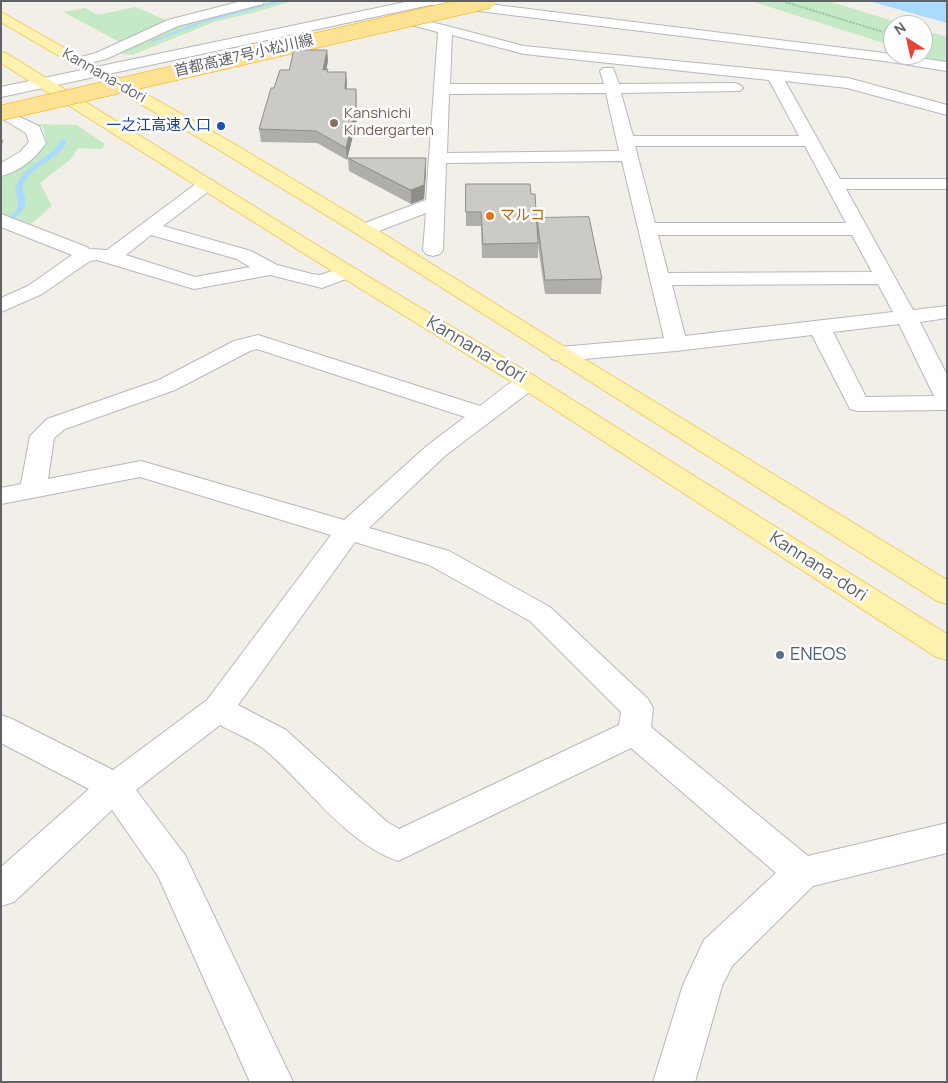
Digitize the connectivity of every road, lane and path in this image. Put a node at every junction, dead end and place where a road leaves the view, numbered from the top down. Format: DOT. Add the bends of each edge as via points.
graph roads {
  1 [pos="258,1"];
  2 [pos="430,1"];
  3 [pos="448,1"];
  4 [pos="508,1"];
  5 [pos="782,1"];
  6 [pos="484,4"];
  7 [pos="1,16"];
  8 [pos="416,22"];
  9 [pos="445,29"];
  10 [pos="883,32"];
  11 [pos="602,46"];
  12 [pos="1,56"];
  13 [pos="940,66"];
  14 [pos="88,67"];
  15 [pos="569,69"];
  16 [pos="443,70"];
  17 [pos="462,70"];
  18 [pos="12,71"];
  19 [pos="45,82"];
  20 [pos="779,82"];
  21 [pos="947,83"];
  22 [pos="127,89"];
  23 [pos="442,89"];
  24 [pos="612,89"];
  25 [pos="1,92"];
  26 [pos="1,97"];
  27 [pos="76,101"];
  28 [pos="947,110"];
  29 [pos="4,116"];
  30 [pos="810,141"];
  31 [pos="627,149"];
  32 [pos="438,158"];
  33 [pos="1,171"];
  34 [pos="207,184"];
  35 [pos="833,184"];
  36 [pos="947,184"];
  37 [pos="436,204"];
  38 [pos="1,220"];
  39 [pos="20,227"];
  40 [pos="147,228"];
  41 [pos="857,228"];
  42 [pos="647,229"];
  43 [pos="364,230"];
  44 [pos="1,235"];
  45 [pos="434,250"];
  46 [pos="84,256"];
  47 [pos="110,257"];
  48 [pos="270,269"];
  49 [pos="347,272"];
  50 [pos="883,278"];
  51 [pos="659,279"];
  52 [pos="1,306"];
  53 [pos="947,312"];
  54 [pos="906,316"];
  55 [pos="819,327"];
  56 [pos="676,344"];
  57 [pos="560,354"];
  58 [pos="528,382"];
  59 [pos="947,401"];
  60 [pos="482,416"];
  61 [pos="33,490"];
  62 [pos="1,496"];
  63 [pos="349,531"];
  64 [pos="947,594"];
  65 [pos="947,649"];
  66 [pos="218,709"];
  67 [pos="1,728"];
  68 [pos="634,732"];
  69 [pos="115,787"];
  70 [pos="947,838"];
  71 [pos="802,873"];
  72 [pos="1,890"];
  73 [pos="272,1082"];
  74 [pos="674,1082"];
  1 -- 14 [label="street" via="173,22 101,56"];
  2 -- 6 [label="street"];
  2 -- 14 [label="street"];
  3 -- 26 [label="highway, 首都高速7号小松川線"];
  4 -- 6 [label="street"];
  5 -- 10 [label="path"];
  6 -- 8 [label="street"];
  6 -- 11 [label="street"];
  6 -- 29 [label="highway, 首都高速7号小松川線, bridge"];
  7 -- 14 [label="main road, Kannana-dori"];
  8 -- 9 [label="street"];
  8 -- 22 [label="street"];
  9 -- 11 [label="street" via="524,50"];
  9 -- 16 [label="street"];
  11 -- 13 [label="street" via="884,57"];
  11 -- 15 [label="street"];
  11 -- 20 [label="street"];
  11 -- 24 [label="street"];
  12 -- 18 [label="main road, Kannana-dori"];
  13 -- 21 [label="street"];
  14 -- 19 [label="street"];
  14 -- 22 [label="main road, Kannana-dori"];
  16 -- 17 [label="street"];
  16 -- 23 [label="street"];
  18 -- 19 [label="main road, Kannana-dori"];
  19 -- 25 [label="street"];
  19 -- 27 [label="main road, Kannana-dori"];
  20 -- 24 [label="street"];
  20 -- 28 [label="street" via="848,83"];
  20 -- 30 [label="street"];
  22 -- 27 [label="street"];
  22 -- 43 [label="main road, Kannana-dori"];
  23 -- 24 [label="street"];
  23 -- 32 [label="street"];
  24 -- 31 [label="street"];
  27 -- 29 [label="street"];
  27 -- 34 [label="main road, Kannana-dori"];
  29 -- 33 [label="street" via="33,130 38,143 26,156"];
  30 -- 31 [label="street"];
  30 -- 35 [label="street"];
  31 -- 32 [label="street"];
  31 -- 42 [label="street"];
  32 -- 37 [label="street"];
  34 -- 40 [label="street"];
  34 -- 49 [label="main road, Kannana-dori"];
  35 -- 36 [label="street"];
  35 -- 41 [label="street"];
  37 -- 43 [label="street"];
  37 -- 45 [label="street"];
  38 -- 39 [label="street"];
  39 -- 44 [label="street"];
  39 -- 46 [label="street" via="80,251"];
  40 -- 47 [label="street"];
  40 -- 48 [label="street" via="244,255"];
  41 -- 42 [label="street"];
  41 -- 50 [label="street"];
  42 -- 51 [label="street"];
  43 -- 57 [label="main road, Kannana-dori"];
  46 -- 47 [label="street"];
  46 -- 52 [label="street" via="35,290"];
  47 -- 48 [label="street" via="194,284"];
  48 -- 49 [label="street" via="322,282"];
  49 -- 58 [label="main road, Kannana-dori"];
  50 -- 51 [label="street"];
  50 -- 54 [label="street"];
  51 -- 56 [label="street"];
  53 -- 54 [label="street"];
  54 -- 55 [label="street"];
  54 -- 59 [label="street"];
  55 -- 56 [label="street"];
  55 -- 59 [label="street" via="858,404"];
  56 -- 57 [label="street"];
  57 -- 64 [label="main road, Kannana-dori"];
  58 -- 60 [label="street"];
  58 -- 65 [label="main road, Kannana-dori"];
  60 -- 61 [label="street" via="258,342 242,346 167,385 56,424 42,436"];
  60 -- 63 [label="street" via="437,450"];
  61 -- 62 [label="street"];
  61 -- 63 [label="street" via="141,469"];
  63 -- 66 [label="street"];
  63 -- 68 [label="street" via="439,558 540,614 637,708"];
  66 -- 68 [label="street" via="274,739 375,832 398,846"];
  66 -- 69 [label="street"];
  67 -- 69 [label="street"];
  68 -- 71 [label="street"];
  69 -- 72 [label="street"];
  69 -- 73 [label="street" via="172,866"];
  70 -- 71 [label="street"];
  71 -- 74 [label="street" via="718,953 703,985"];
}
